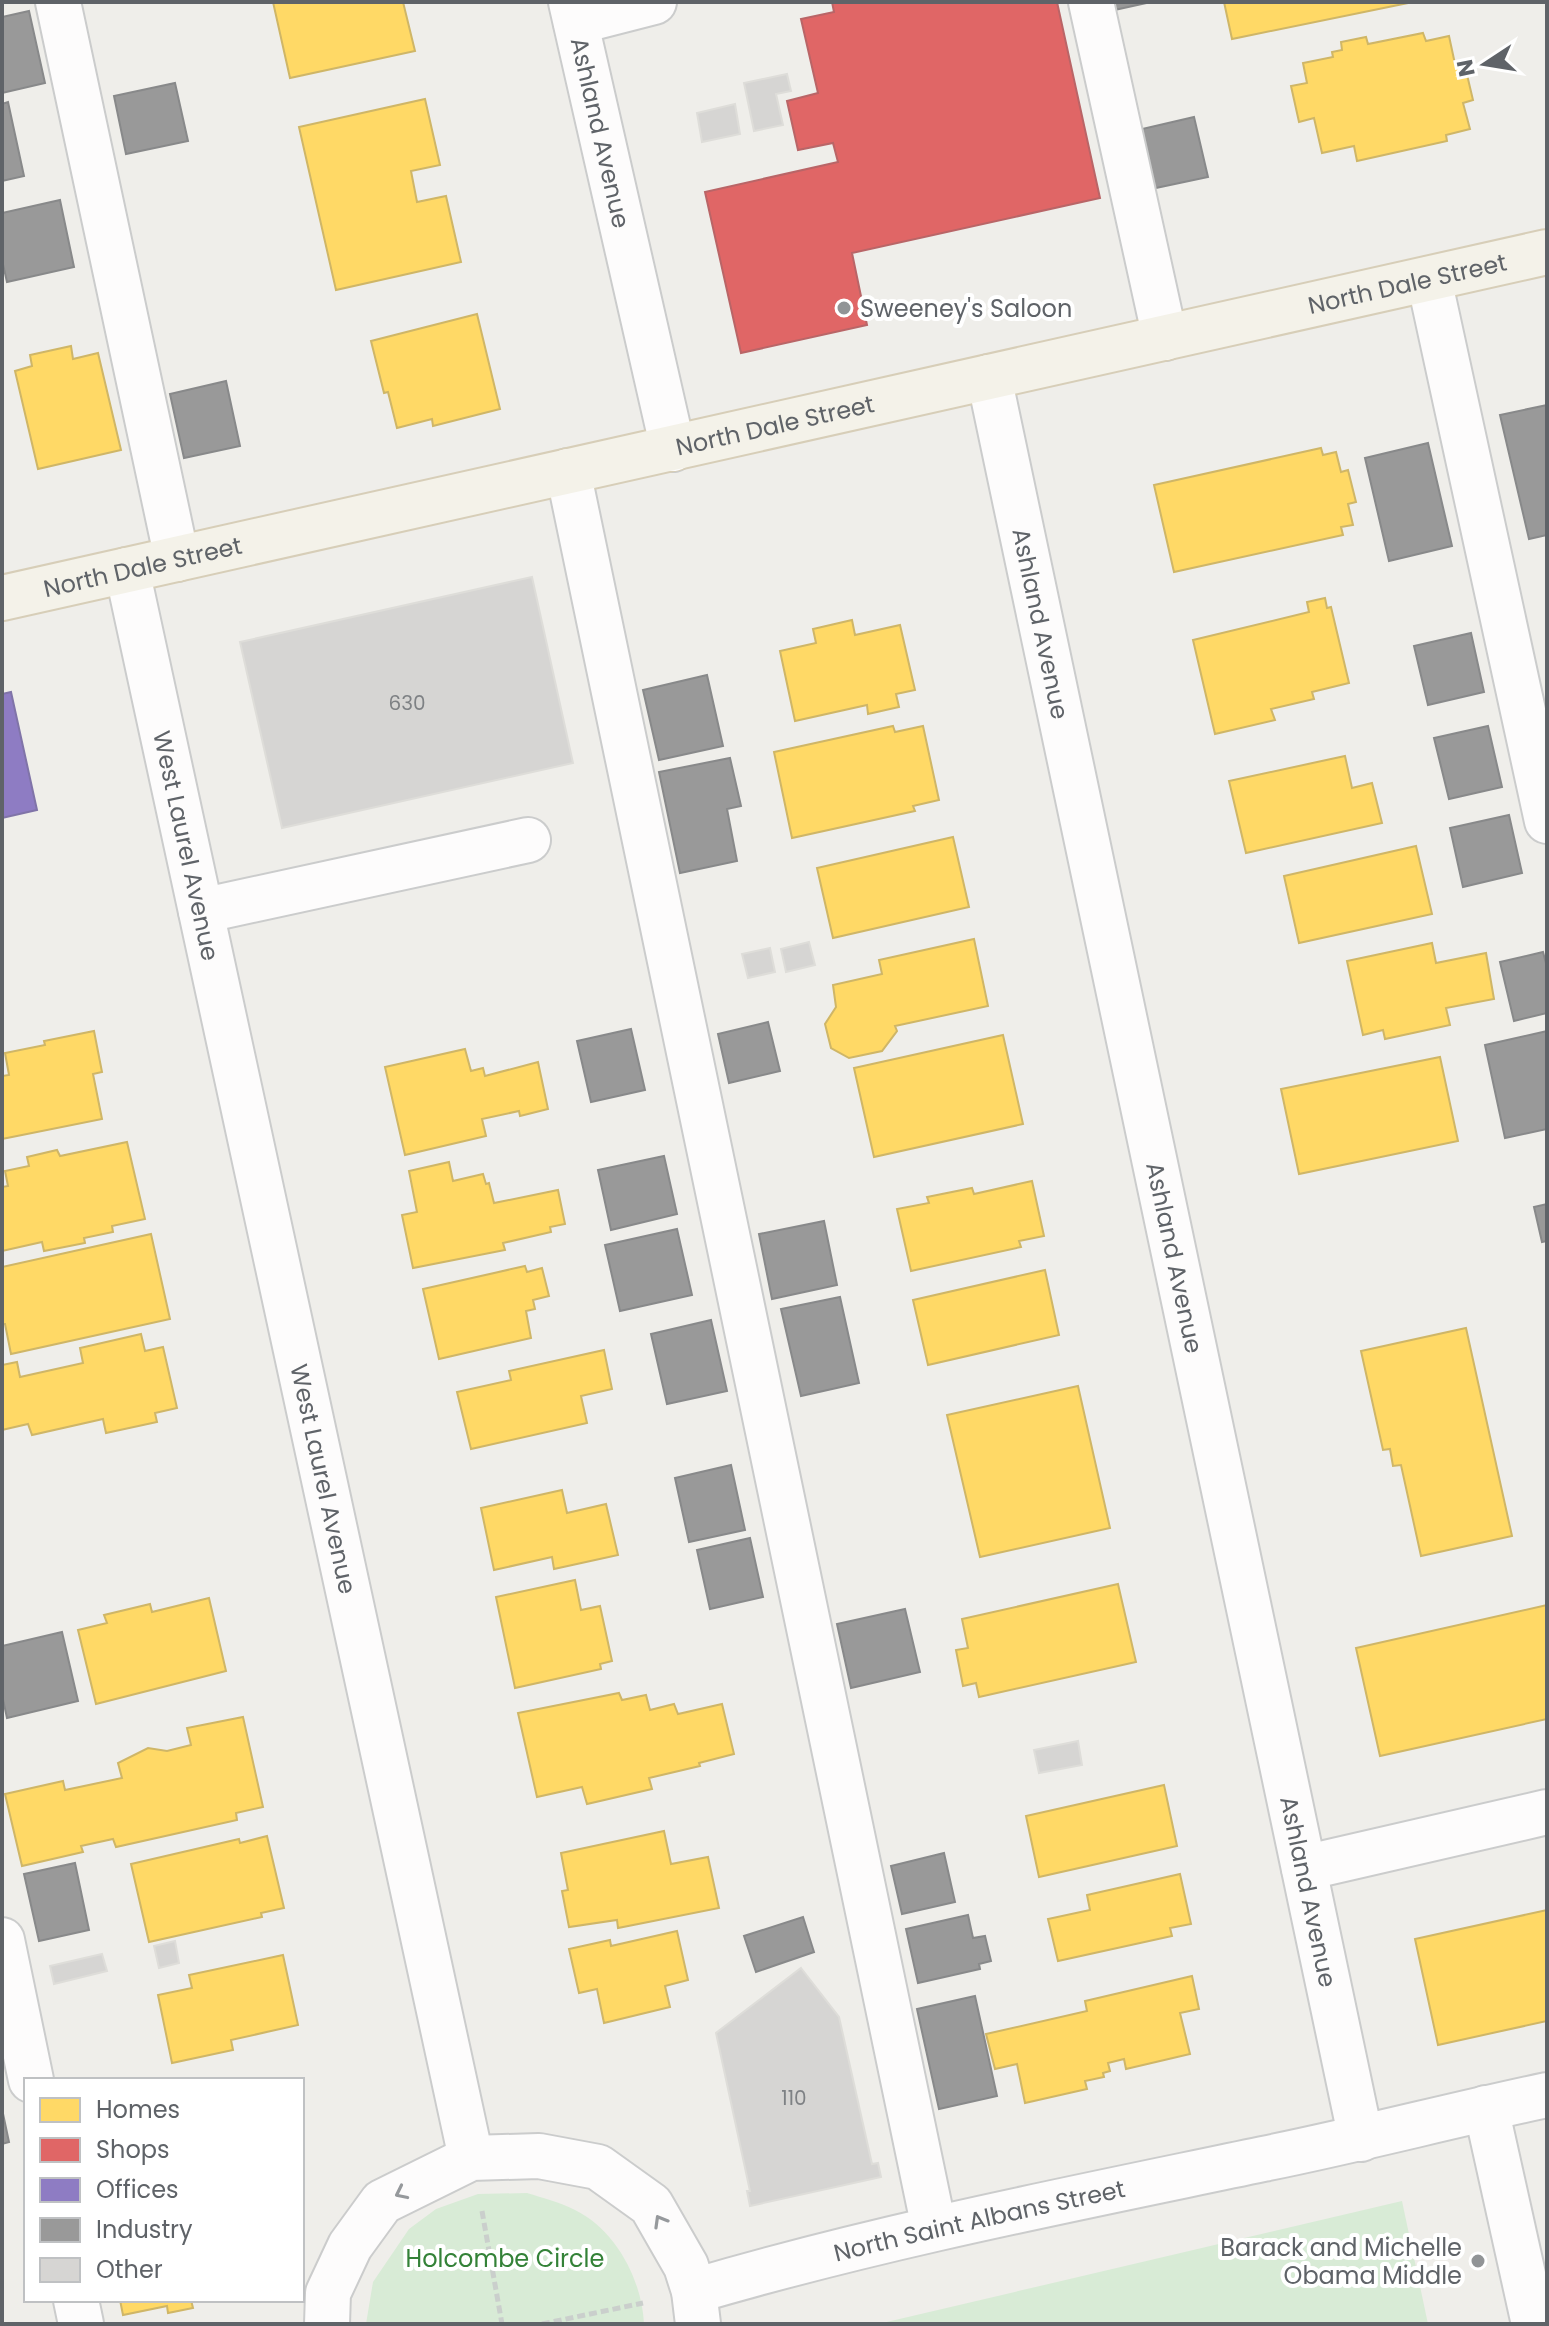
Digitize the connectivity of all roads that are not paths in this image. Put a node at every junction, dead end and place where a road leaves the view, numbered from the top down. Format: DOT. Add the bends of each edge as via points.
graph roads {
  1 [pos="58,2"];
  2 [pos="654,2"];
  3 [pos="1091,2"];
  4 [pos="574,12"];
  5 [pos="1547,252"];
  6 [pos="1429,279"];
  7 [pos="1165,338"];
  8 [pos="989,377"];
  9 [pos="673,449"];
  10 [pos="568,471"];
  11 [pos="177,559"];
  12 [pos="127,570"];
  13 [pos="2,598"];
  14 [pos="1547,821"];
  15 [pos="528,840"];
  16 [pos="201,911"];
  17 [pos="1547,1812"];
  18 [pos="1304,1868"];
  19 [pos="2,1940"];
  20 [pos="31,2078"];
  21 [pos="1547,2095"];
  22 [pos="1486,2108"];
  23 [pos="1361,2139"];
  24 [pos="471,2158"];
  25 [pos="934,2228"];
  26 [pos="76,2302"];
  27 [pos="696,2307"];
  28 [pos="81,2324"];
  29 [pos="327,2324"];
  30 [pos="1534,2324"];
  1 -- 11 [label="street"];
  2 -- 4 [label="street"];
  3 -- 7 [label="street"];
  4 -- 9 [label="street, Ashland Avenue"];
  5 -- 6 [label="main road, North Dale Street"];
  6 -- 7 [label="main road, North Dale Street"];
  6 -- 14 [label="street"];
  7 -- 8 [label="main road, North Dale Street"];
  8 -- 9 [label="main road, North Dale Street"];
  8 -- 18 [label="street, Ashland Avenue"];
  9 -- 10 [label="main road, North Dale Street"];
  10 -- 11 [label="main road, North Dale Street"];
  10 -- 25 [label="street"];
  11 -- 12 [label="main road, North Dale Street"];
  12 -- 13 [label="main road, North Dale Street"];
  12 -- 16 [label="street, West Laurel Avenue"];
  15 -- 16 [label="street"];
  16 -- 24 [label="street, West Laurel Avenue"];
  17 -- 18 [label="street"];
  18 -- 23 [label="street, Ashland Avenue"];
  19 -- 20 [label="street"];
  21 -- 22 [label="street, North Saint Albans Street"];
  22 -- 23 [label="street, North Saint Albans Street"];
  22 -- 30 [label="street"];
  23 -- 25 [label="street, North Saint Albans Street"];
  27 -- 24 [label="street, North Saint Albans Street, one-way" via="686,2266 651,2205 598,2167 539,2156"];
  24 -- 29 [label="street, one-way" via="382,2202 350,2246 328,2293"];
  25 -- 27 [label="street, North Saint Albans Street" via="766,2270"];
  26 -- 28 [label="street"];
}
